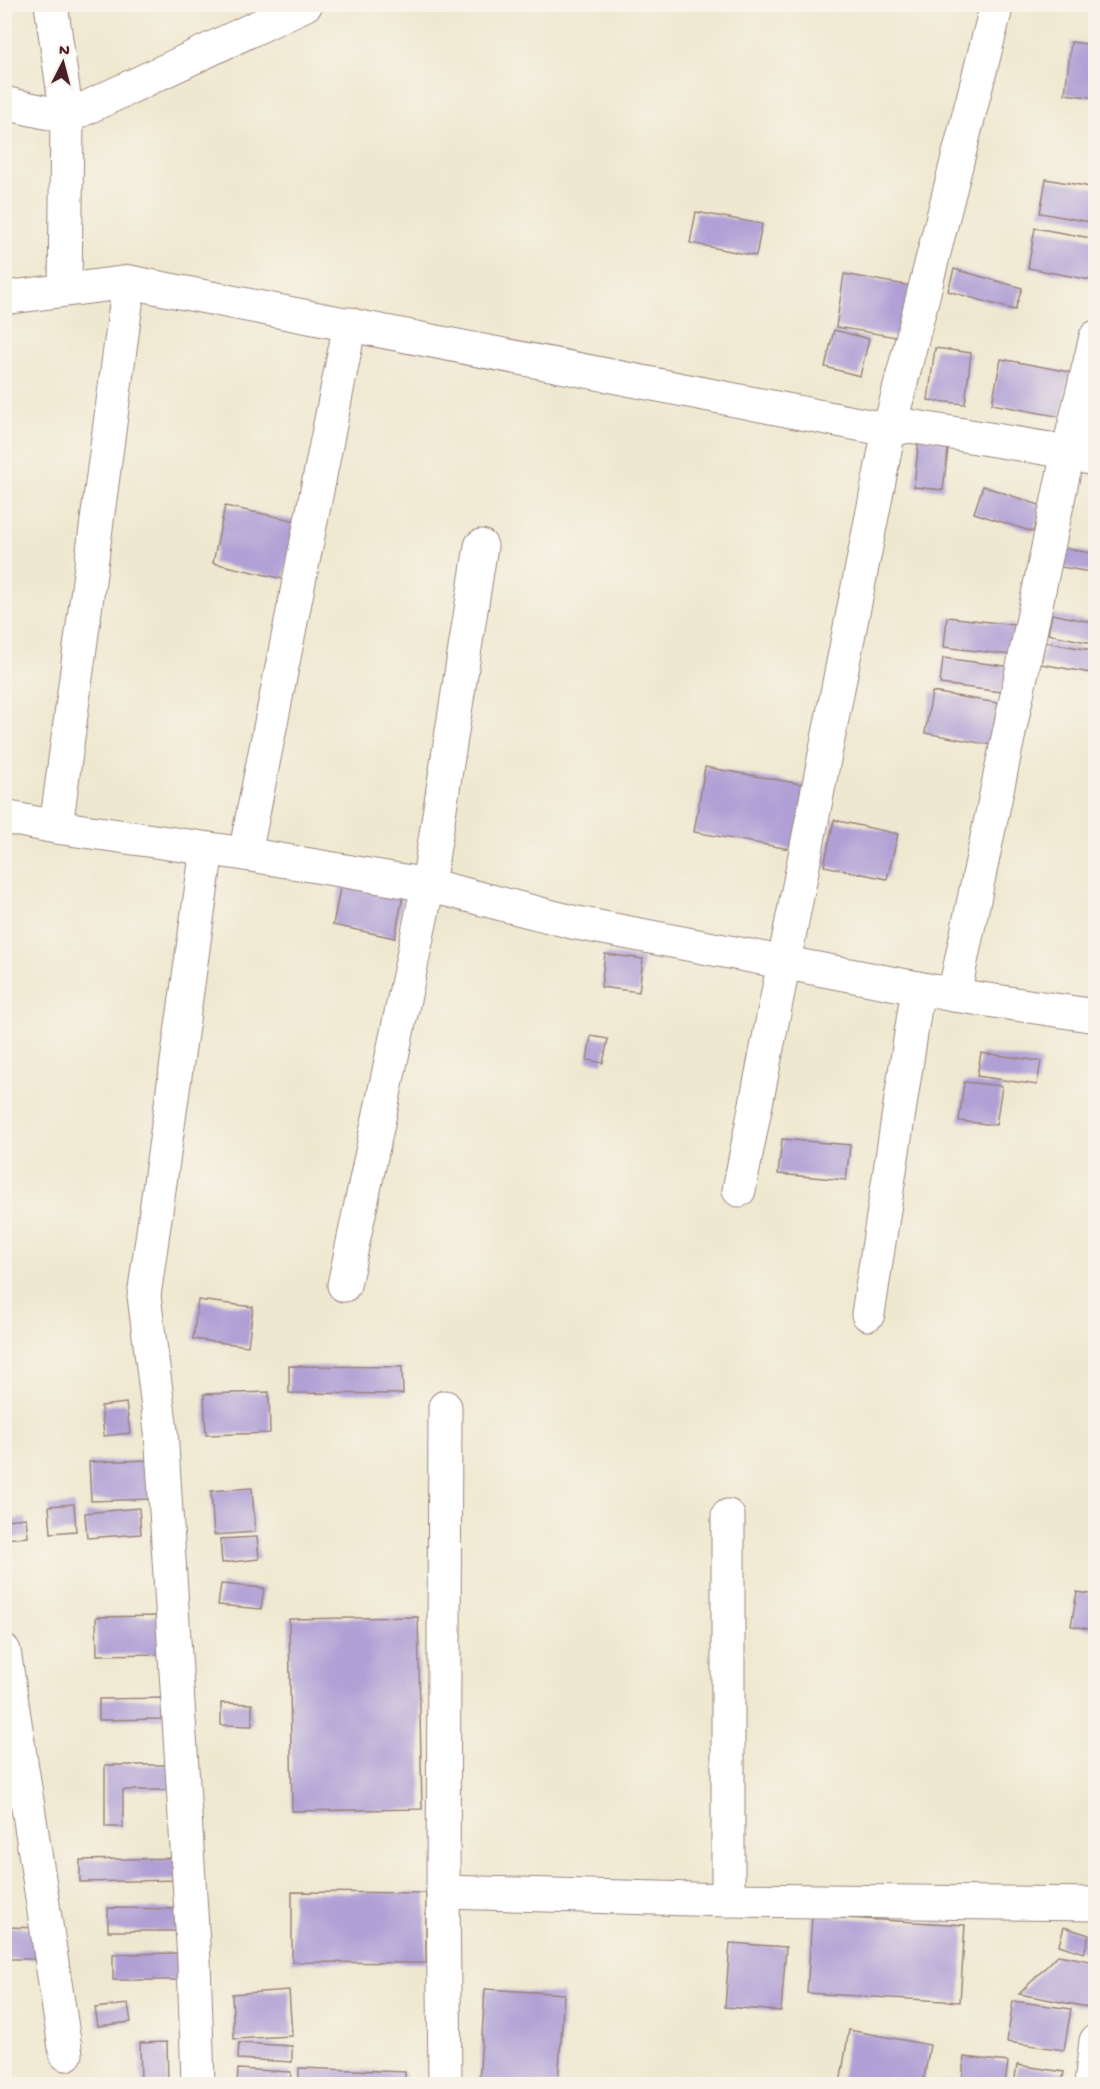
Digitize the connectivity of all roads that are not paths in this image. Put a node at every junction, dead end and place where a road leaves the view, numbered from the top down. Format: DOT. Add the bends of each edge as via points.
graph roads {
  1 [pos="51,4"];
  2 [pos="306,4"];
  3 [pos="997,4"];
  4 [pos="4,103"];
  5 [pos="67,117"];
  6 [pos="129,282"];
  7 [pos="65,290"];
  8 [pos="4,298"];
  9 [pos="350,324"];
  10 [pos="1095,338"];
  11 [pos="889,429"];
  12 [pos="1082,456"];
  13 [pos="481,546"];
  14 [pos="4,817"];
  15 [pos="56,827"];
  16 [pos="207,849"];
  17 [pos="245,854"];
  18 [pos="428,885"];
  19 [pos="783,963"];
  20 [pos="918,988"];
  21 [pos="954,995"];
  22 [pos="1095,1016"];
  23 [pos="739,1190"];
  24 [pos="344,1285"];
  25 [pos="868,1314"];
  26 [pos="445,1407"];
  27 [pos="728,1516"];
  28 [pos="4,1651"];
  29 [pos="442,1892"];
  30 [pos="728,1900"];
  31 [pos="1095,1904"];
  32 [pos="1095,2041"];
  33 [pos="66,2054"];
  34 [pos="198,2085"];
  35 [pos="445,2085"];
  36 [pos="1090,2085"];
  1 -- 5 [label="street"];
  2 -- 5 [label="street"];
  3 -- 11 [label="street"];
  4 -- 5 [label="street"];
  5 -- 7 [label="street"];
  6 -- 7 [label="street"];
  6 -- 9 [label="street"];
  6 -- 15 [label="street"];
  7 -- 8 [label="street"];
  9 -- 11 [label="street"];
  9 -- 17 [label="street"];
  10 -- 12 [label="street"];
  11 -- 12 [label="street" via="909,426"];
  11 -- 19 [label="street"];
  12 -- 21 [label="street"];
  13 -- 18 [label="street"];
  14 -- 15 [label="street"];
  15 -- 16 [label="street"];
  16 -- 17 [label="street"];
  16 -- 34 [label="street" via="144,1296 161,1431 194,1960"];
  17 -- 18 [label="street"];
  18 -- 19 [label="street" via="572,922"];
  18 -- 24 [label="street"];
  19 -- 20 [label="street"];
  19 -- 23 [label="street"];
  20 -- 21 [label="street"];
  20 -- 25 [label="street"];
  21 -- 22 [label="street"];
  26 -- 29 [label="street"];
  27 -- 30 [label="street"];
  28 -- 33 [label="street"];
  29 -- 30 [label="street"];
  29 -- 35 [label="street"];
  30 -- 31 [label="street"];
  32 -- 36 [label="street"];
}
